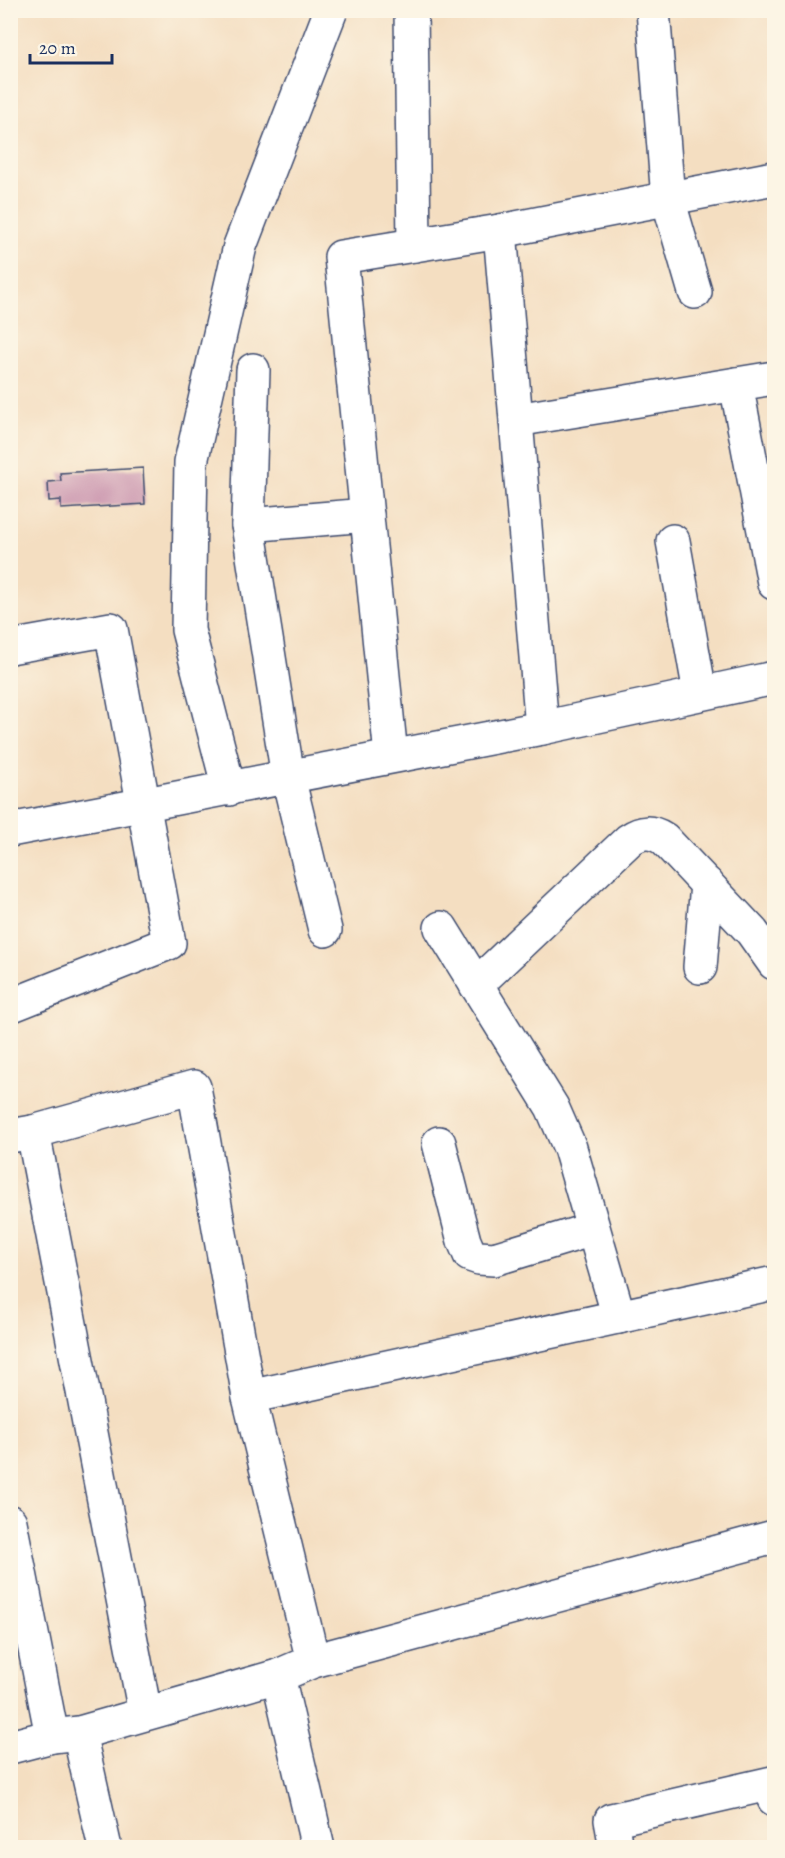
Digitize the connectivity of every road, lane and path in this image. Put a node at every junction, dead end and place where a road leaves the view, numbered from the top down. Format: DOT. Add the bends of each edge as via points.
graph roads {
  1 [pos="331,10"];
  2 [pos="411,10"];
  3 [pos="653,10"];
  4 [pos="774,178"];
  5 [pos="668,199"];
  6 [pos="500,231"];
  7 [pos="414,245"];
  8 [pos="694,292"];
  9 [pos="253,369"];
  10 [pos="774,378"];
  11 [pos="736,384"];
  12 [pos="516,420"];
  13 [pos="367,515"];
  14 [pos="248,525"];
  15 [pos="674,541"];
  16 [pos="774,583"];
  17 [pos="10,648"];
  18 [pos="774,678"];
  19 [pos="700,693"];
  20 [pos="542,728"];
  21 [pos="391,756"];
  22 [pos="288,777"];
  23 [pos="229,789"];
  24 [pos="144,806"];
  25 [pos="10,830"];
  26 [pos="707,884"];
  27 [pos="441,928"];
  28 [pos="325,930"];
  29 [pos="774,963"];
  30 [pos="700,967"];
  31 [pos="476,985"];
  32 [pos="10,1006"];
  33 [pos="22,1134"];
  34 [pos="439,1143"];
  35 [pos="593,1229"];
  36 [pos="774,1283"];
  37 [pos="619,1317"];
  38 [pos="249,1397"];
  39 [pos="10,1522"];
  40 [pos="774,1537"];
  41 [pos="313,1661"];
  42 [pos="278,1676"];
  43 [pos="145,1713"];
  44 [pos="65,1734"];
  45 [pos="10,1747"];
  46 [pos="774,1799"];
  47 [pos="105,1848"];
  48 [pos="318,1848"];
  49 [pos="616,1848"];
  1 -- 23 [label="street" via="240,246 191,462 188,630"];
  2 -- 7 [label="street"];
  3 -- 5 [label="street"];
  4 -- 5 [label="street"];
  5 -- 6 [label="street"];
  5 -- 8 [label="street"];
  6 -- 7 [label="street"];
  6 -- 12 [label="street"];
  7 -- 13 [label="street" via="341,257"];
  9 -- 14 [label="street"];
  10 -- 11 [label="street"];
  11 -- 12 [label="street"];
  11 -- 16 [label="street"];
  12 -- 20 [label="street"];
  13 -- 14 [label="street"];
  13 -- 21 [label="street"];
  14 -- 22 [label="street"];
  15 -- 19 [label="street"];
  17 -- 24 [label="street" via="111,629"];
  18 -- 19 [label="street"];
  19 -- 20 [label="street"];
  20 -- 21 [label="street"];
  21 -- 22 [label="street"];
  22 -- 23 [label="street"];
  22 -- 28 [label="street"];
  23 -- 24 [label="street"];
  24 -- 25 [label="street"];
  24 -- 32 [label="street" via="169,942"];
  26 -- 29 [label="street" via="752,932"];
  26 -- 30 [label="street"];
  26 -- 31 [label="street" via="664,839 652,832 638,834"];
  27 -- 31 [label="street"];
  31 -- 35 [label="street" via="552,1107 570,1148"];
  33 -- 38 [label="street" via="194,1087"];
  33 -- 43 [label="street"];
  34 -- 35 [label="street" via="470,1255 494,1259"];
  35 -- 37 [label="street"];
  36 -- 37 [label="street"];
  37 -- 38 [label="street"];
  38 -- 41 [label="street"];
  39 -- 44 [label="street"];
  40 -- 41 [label="street"];
  41 -- 42 [label="street"];
  42 -- 43 [label="street"];
  42 -- 48 [label="street"];
  43 -- 44 [label="street"];
  44 -- 45 [label="street"];
  44 -- 47 [label="street"];
  46 -- 49 [label="street" via="771,1783 611,1820"];
}
